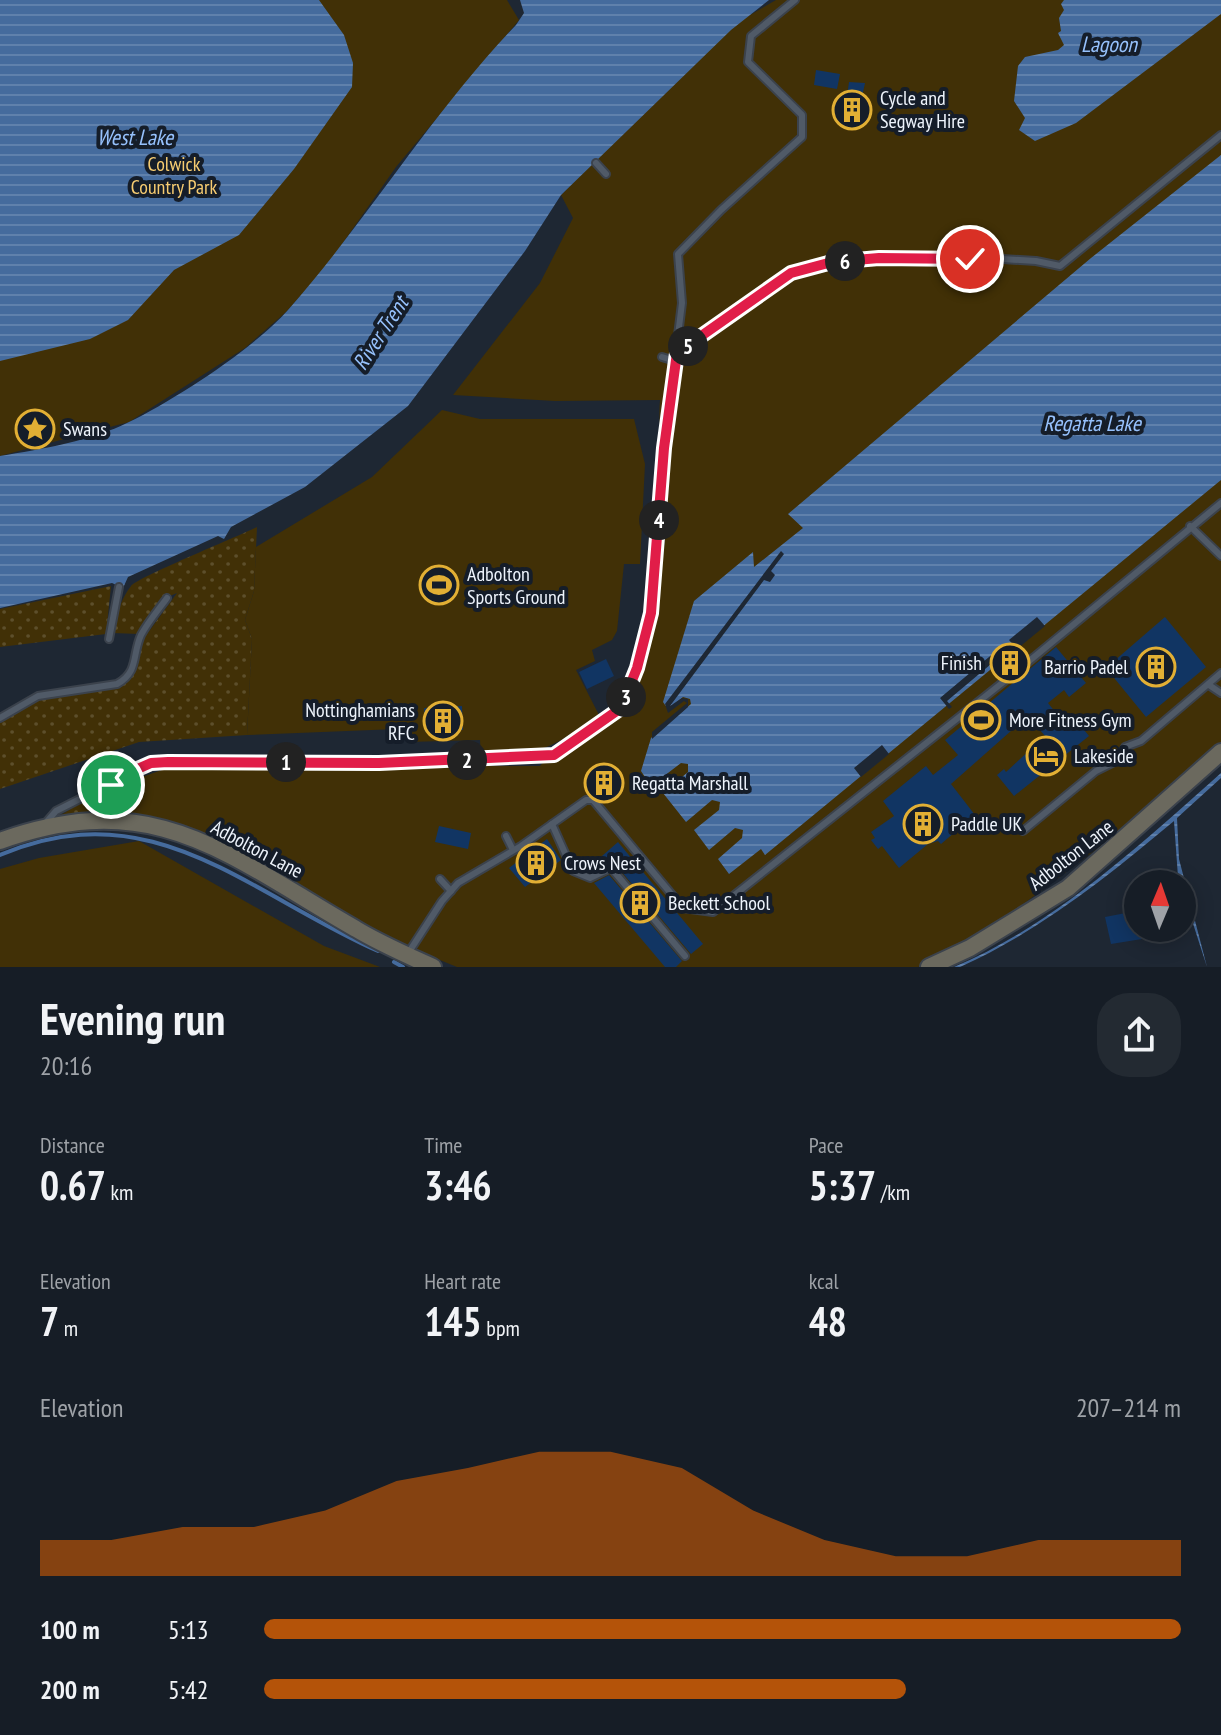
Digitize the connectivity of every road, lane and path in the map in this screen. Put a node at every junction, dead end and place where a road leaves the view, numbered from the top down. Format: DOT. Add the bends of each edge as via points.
graph roads {
  1 [pos="795,0"];
  2 [pos="1221,135"];
  3 [pos="596,163"];
  4 [pos="606,174"];
  5 [pos="677,353"];
  6 [pos="662,357"];
  7 [pos="675,361"];
  8 [pos="1221,503"];
  9 [pos="1190,526"];
  10 [pos="1221,556"];
  11 [pos="119,587"];
  12 [pos="167,598"];
  13 [pos="109,639"];
  14 [pos="1221,673"];
  15 [pos="1209,685"];
  16 [pos="1221,693"];
  17 [pos="0,718"];
  18 [pos="1221,752"];
  19 [pos="113,780"];
  20 [pos="112,819"];
  21 [pos="552,824"];
  22 [pos="43,826"];
  23 [pos="1023,831"];
  24 [pos="506,836"];
  25 [pos="0,841"];
  26 [pos="513,850"];
  27 [pos="440,879"];
  28 [pos="451,891"];
  29 [pos="407,955"];
  30 [pos="685,956"];
  31 [pos="433,967"];
  32 [pos="929,967"];
  1 -- 5 [label="lane" via="751,36 748,62 802,115 802,137 681,247"];
  2 -- 5 [label="lane" via="1060,266 953,256 832,262 791,273"];
  3 -- 4 [label="lane"];
  5 -- 7 [label="lane"];
  6 -- 7 [label="lane"];
  7 -- 19 [label="lane" via="651,613 621,708 554,755 393,762 168,762 151,763"];
  8 -- 9 [label="lane"];
  9 -- 10 [label="lane"];
  9 -- 21 [label="lane" via="1016,672 713,912 683,908 593,800"];
  11 -- 13 [label="lane"];
  12 -- 17 [label="lane" via="141,635 128,678 38,696"];
  14 -- 15 [label="lane"];
  15 -- 16 [label="lane"];
  15 -- 23 [label="lane"];
  18 -- 32 [label="street, Adbolton Lane" via="1068,888"];
  19 -- 20 [label="lane" via="108,796"];
  19 -- 22 [label="lane" via="56,811"];
  20 -- 22 [label="street, Adbolton Lane"];
  20 -- 29 [label="street, Adbolton Lane" via="179,832 220,848"];
  21 -- 26 [label="lane"];
  21 -- 30 [label="lane" via="573,871 590,878 611,868"];
  22 -- 25 [label="street, Adbolton Lane"];
  24 -- 26 [label="lane"];
  26 -- 28 [label="lane"];
  27 -- 28 [label="lane"];
  28 -- 29 [label="lane"];
  29 -- 31 [label="street, Adbolton Lane"];
}
